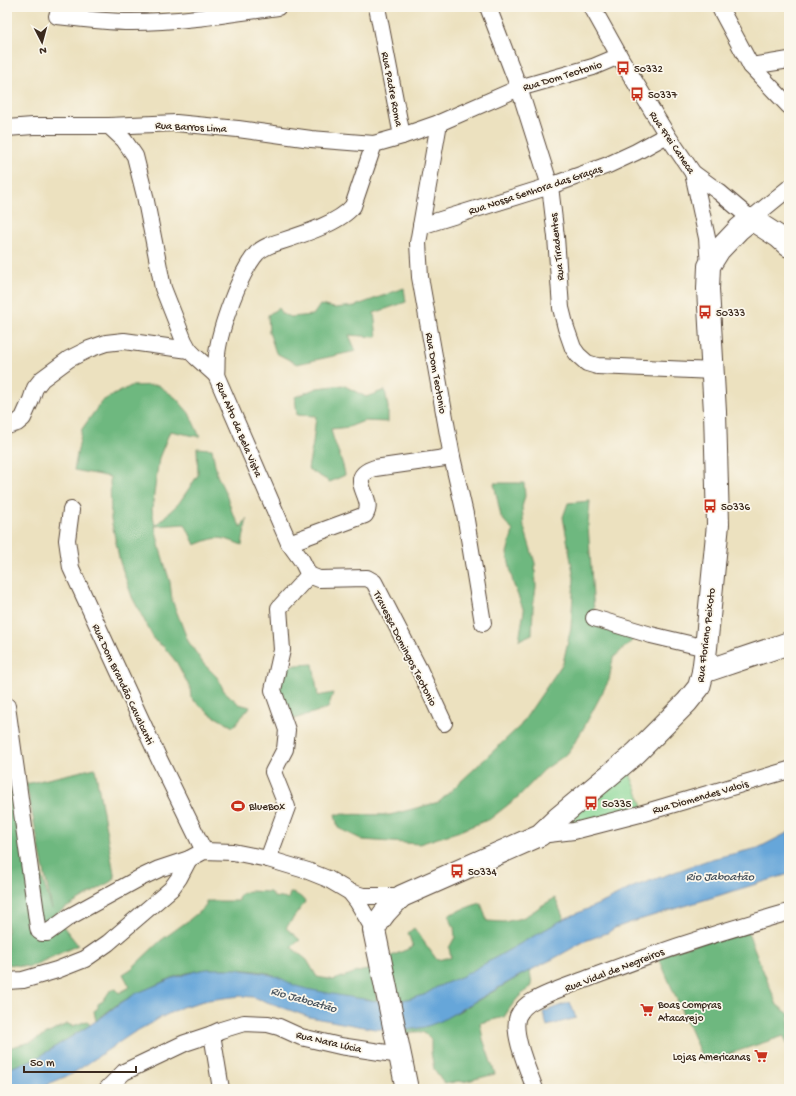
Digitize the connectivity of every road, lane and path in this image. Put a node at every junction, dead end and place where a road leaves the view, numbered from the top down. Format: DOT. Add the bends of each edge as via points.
graph roads {
  1 [pos="278,7"];
  2 [pos="377,7"];
  3 [pos="488,7"];
  4 [pos="592,7"];
  5 [pos="721,10"];
  6 [pos="57,16"];
  7 [pos="619,56"];
  8 [pos="789,60"];
  9 [pos="751,66"];
  10 [pos="519,88"];
  11 [pos="789,106"];
  12 [pos="439,123"];
  13 [pos="109,126"];
  14 [pos="7,128"];
  15 [pos="667,135"];
  16 [pos="402,136"];
  17 [pos="374,144"];
  18 [pos="693,173"];
  19 [pos="550,186"];
  20 [pos="789,188"];
  21 [pos="751,219"];
  22 [pos="421,226"];
  23 [pos="789,246"];
  24 [pos="709,266"];
  25 [pos="189,350"];
  26 [pos="714,371"];
  27 [pos="216,375"];
  28 [pos="7,426"];
  29 [pos="452,457"];
  30 [pos="71,510"];
  31 [pos="289,543"];
  32 [pos="305,568"];
  33 [pos="594,618"];
  34 [pos="483,623"];
  35 [pos="789,643"];
  36 [pos="706,648"];
  37 [pos="703,672"];
  38 [pos="7,706"];
  39 [pos="444,723"];
  40 [pos="789,770"];
  41 [pos="540,835"];
  42 [pos="204,851"];
  43 [pos="268,858"];
  44 [pos="189,859"];
  45 [pos="350,892"];
  46 [pos="402,896"];
  47 [pos="789,912"];
  48 [pos="374,930"];
  49 [pos="7,982"];
  50 [pos="212,1034"];
  51 [pos="398,1047"];
  52 [pos="107,1089"];
  53 [pos="221,1089"];
  54 [pos="407,1089"];
  55 [pos="535,1089"];
  1 -- 6 [label="street" via="205,18 131,22"];
  2 -- 16 [label="street, Rua Padre Roma"];
  3 -- 10 [label="street, Rua Tiradentes"];
  4 -- 7 [label="street, Rua Frei Caneca"];
  5 -- 9 [label="street"];
  7 -- 10 [label="street, Rua Dom Teotonio" via="593,67"];
  7 -- 15 [label="street, Rua Frei Caneca"];
  8 -- 9 [label="street"];
  9 -- 11 [label="street"];
  10 -- 12 [label="street, Rua Dom Teotonio"];
  10 -- 19 [label="street, Rua Tiradentes"];
  12 -- 16 [label="street, Rua Dom Teotonio"];
  12 -- 22 [label="street, Rua Dom Teotonio"];
  13 -- 14 [label="street, Rua Barros Lima"];
  13 -- 17 [label="street, Rua Barros Lima" via="183,124"];
  13 -- 25 [label="street, Rua Alto da Bela Vista" via="124,140 135,156 163,288"];
  15 -- 18 [label="street, Rua Frei Caneca"];
  15 -- 19 [label="street, Rua Nossa Senhora das Graças" via="608,165"];
  16 -- 17 [label="street, Rua Padre Roma"];
  17 -- 27 [label="street" via="349,211 322,226 270,245 257,253 250,263 235,293 223,329 217,354"];
  18 -- 21 [label="street, Rua Frei Caneca"];
  18 -- 24 [label="street, Rua Floriano Peixoto" via="707,238"];
  19 -- 22 [label="street, Rua Nossa Senhora das Graças"];
  19 -- 26 [label="street, Rua Tiradentes" via="561,308 573,348 578,355 587,363 597,366"];
  20 -- 21 [label="street"];
  21 -- 23 [label="street, Rua Frei Caneca"];
  21 -- 24 [label="street" via="719,250"];
  22 -- 29 [label="street, Rua Dom Teotonio" via="418,243 420,277"];
  24 -- 26 [label="street, Rua Floriano Peixoto" via="708,289"];
  25 -- 27 [label="street, Rua Alto da Bela Vista"];
  25 -- 28 [label="street" via="124,341 89,349 69,359 42,379 35,388 23,418"];
  26 -- 36 [label="street, Rua Floriano Peixoto" via="718,524"];
  27 -- 31 [label="street, Rua Alto da Bela Vista"];
  29 -- 31 [label="street" via="366,471 361,478 368,503 365,515"];
  29 -- 34 [label="street, Rua Dom Teotonio" via="466,514"];
  30 -- 42 [label="street, Rua Dom Brandão Cavalcanti" via="67,540 71,568"];
  31 -- 32 [label="street, Rua Alto da Bela Vista"];
  32 -- 39 [label="street, Travessa Domingos Teotonio" via="319,578 367,578 374,582"];
  32 -- 43 [label="street" via="279,608 282,650 273,690 287,730 285,749 273,772 287,807"];
  33 -- 36 [label="street"];
  35 -- 37 [label="street"];
  36 -- 37 [label="street, Rua Floriano Peixoto"];
  37 -- 41 [label="street, Rua Floriano Peixoto" via="699,687 687,702 636,753"];
  38 -- 44 [label="street" via="39,931 47,932 138,879"];
  40 -- 41 [label="street, Rua Diomendes Valois" via="574,831"];
  41 -- 46 [label="street, Rua Floriano Peixoto"];
  42 -- 43 [label="street" via="233,852"];
  42 -- 44 [label="street"];
  43 -- 45 [label="street" via="328,879"];
  44 -- 49 [label="street" via="171,889 108,943 85,959 57,970"];
  45 -- 46 [label="street" via="363,896"];
  45 -- 48 [label="street"];
  46 -- 48 [label="street, Rua Floriano Peixoto" via="384,913"];
  47 -- 55 [label="street, Rua Vidal de Negreiros" via="636,960 533,1001 519,1014 517,1024 522,1053"];
  48 -- 51 [label="street"];
  50 -- 51 [label="street, Rua Nara Lúcia" via="240,1024 268,1024 301,1037 340,1046"];
  50 -- 52 [label="street, Rua Nara Lúcia" via="185,1043 124,1072"];
  50 -- 53 [label="street"];
  51 -- 54 [label="street"];
}
